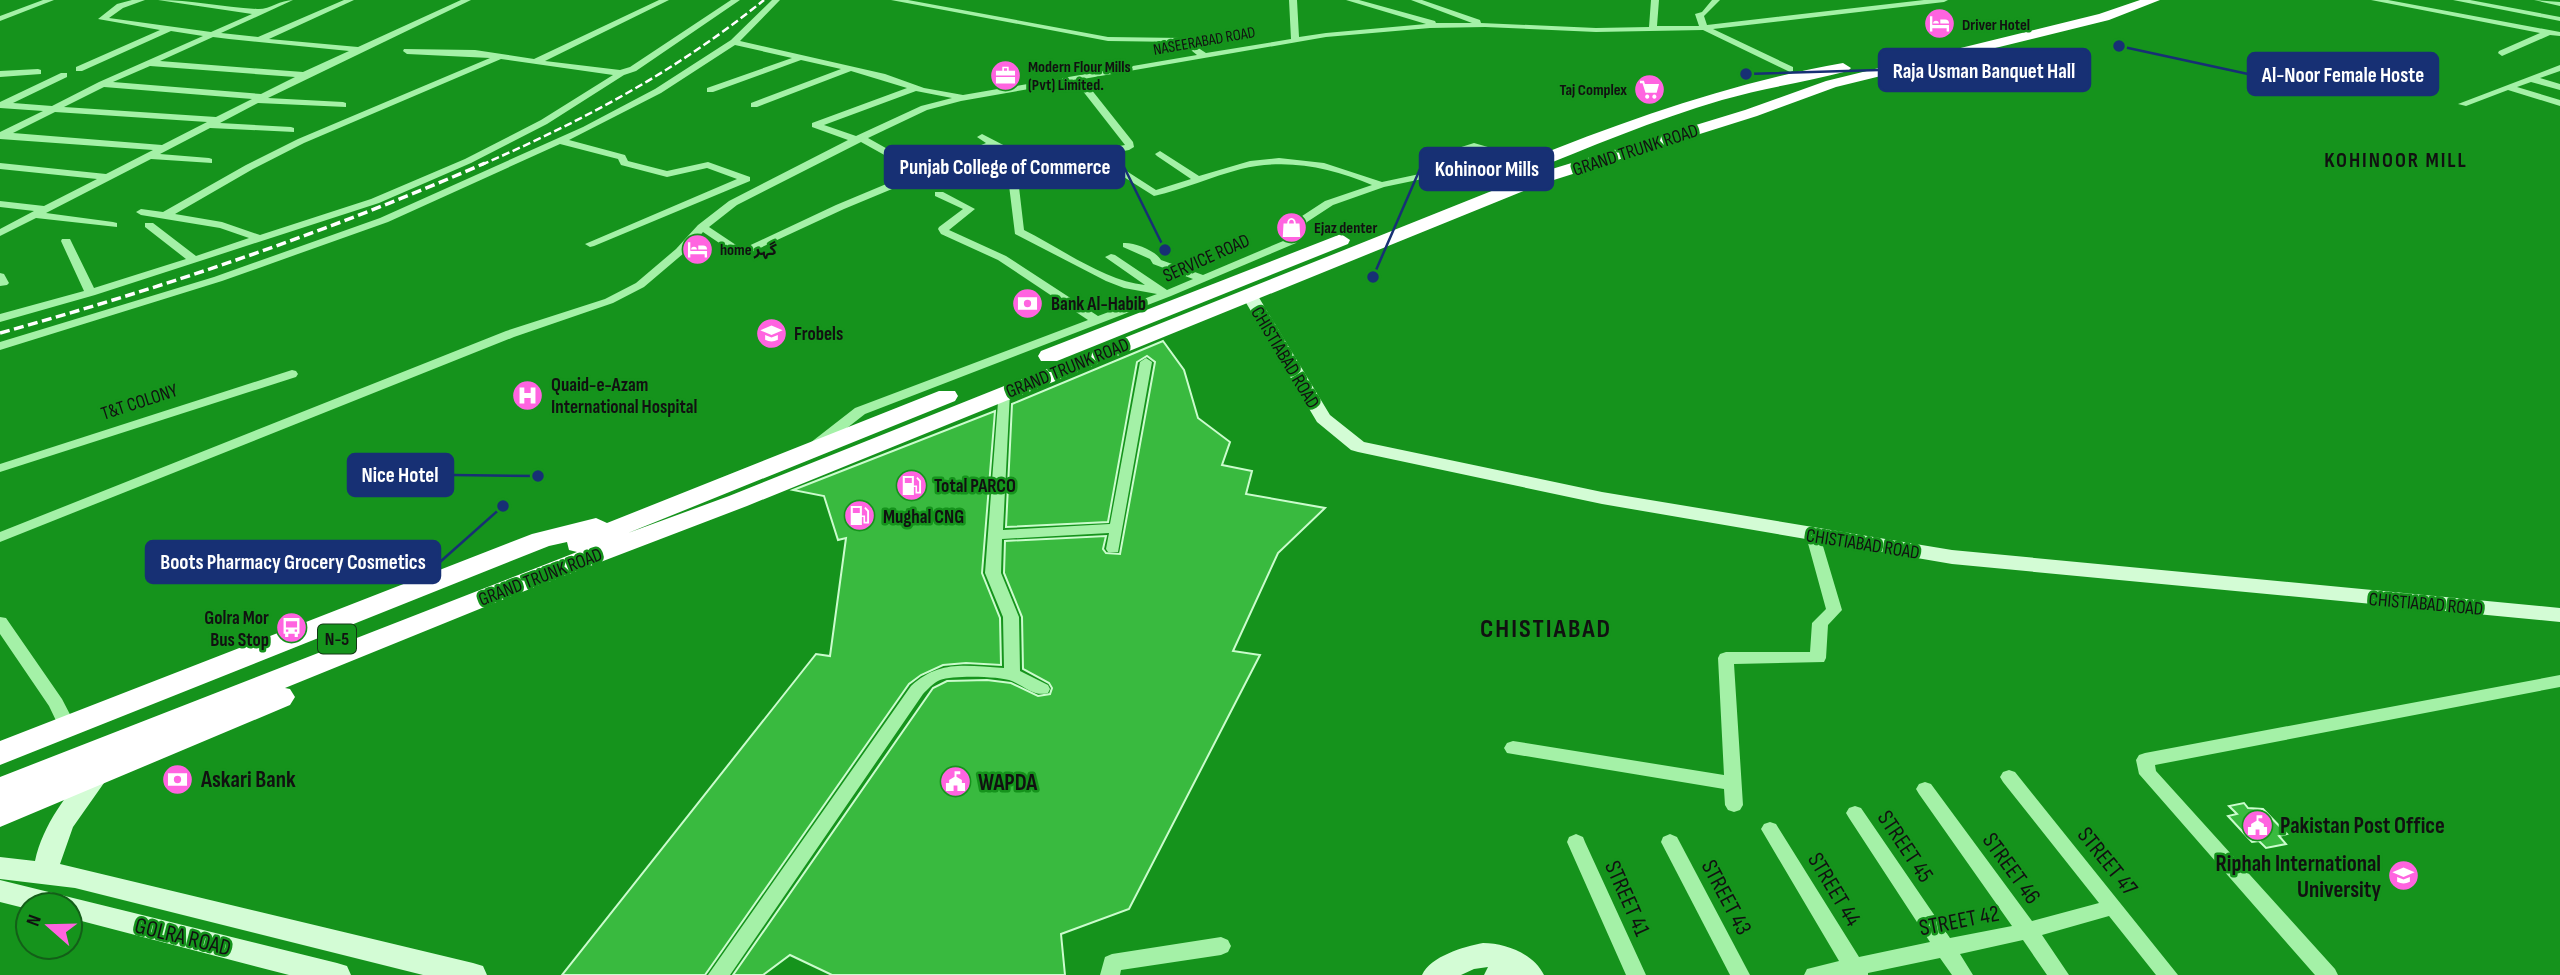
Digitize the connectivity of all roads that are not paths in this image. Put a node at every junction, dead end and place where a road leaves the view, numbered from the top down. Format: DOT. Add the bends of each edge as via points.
graph roads {
  1 [pos="50,0"];
  2 [pos="141,0"];
  3 [pos="162,0"];
  4 [pos="289,0"];
  5 [pos="350,0"];
  6 [pos="467,0"];
  7 [pos="664,0"];
  8 [pos="736,0"];
  9 [pos="776,0"];
  10 [pos="895,0"];
  11 [pos="1293,0"];
  12 [pos="1350,0"];
  13 [pos="1415,0"];
  14 [pos="1655,0"];
  15 [pos="1716,0"];
  16 [pos="1944,0"];
  17 [pos="2119,0"];
  18 [pos="2152,0"];
  19 [pos="2375,0"];
  20 [pos="2442,0"];
  21 [pos="2457,0"];
  22 [pos="2538,0"];
  23 [pos="2560,4"];
  24 [pos="0,10"];
  25 [pos="18,12"];
  26 [pos="261,12"];
  27 [pos="2437,12"];
  28 [pos="0,19"];
  29 [pos="2560,19"];
  30 [pos="1485,25"];
  31 [pos="1440,26"];
  32 [pos="1704,28"];
  33 [pos="171,29"];
  34 [pos="1653,30"];
  35 [pos="2549,32"];
  36 [pos="209,34"];
  37 [pos="2560,34"];
  38 [pos="258,40"];
  39 [pos="1295,40"];
  40 [pos="734,42"];
  41 [pos="361,50"];
  42 [pos="407,51"];
  43 [pos="2502,53"];
  44 [pos="1203,55"];
  45 [pos="499,57"];
  46 [pos="801,57"];
  47 [pos="148,62"];
  48 [pos="535,62"];
  49 [pos="1862,65"];
  50 [pos="850,68"];
  51 [pos="79,69"];
  52 [pos="1790,69"];
  53 [pos="2558,70"];
  54 [pos="38,72"];
  55 [pos="621,73"];
  56 [pos="0,74"];
  57 [pos="64,75"];
  58 [pos="305,75"];
  59 [pos="1077,78"];
  60 [pos="2532,79"];
  61 [pos="102,84"];
  62 [pos="1831,84"];
  63 [pos="2507,87"];
  64 [pos="2560,87"];
  65 [pos="915,88"];
  66 [pos="710,90"];
  67 [pos="964,97"];
  68 [pos="260,99"];
  69 [pos="2560,103"];
  70 [pos="2463,104"];
  71 [pos="1,105"];
  72 [pos="343,105"];
  73 [pos="754,105"];
  74 [pos="57,108"];
  75 [pos="214,123"];
  76 [pos="291,130"];
  77 [pos="0,135"];
  78 [pos="982,137"];
  79 [pos="859,139"];
  80 [pos="557,141"];
  81 [pos="994,143"];
  82 [pos="163,148"];
  83 [pos="1160,154"];
  84 [pos="149,156"];
  85 [pos="209,161"];
  86 [pos="1111,165"];
  87 [pos="0,166"];
  88 [pos="1014,168"];
  89 [pos="921,172"];
  90 [pos="1450,172"];
  91 [pos="1535,172"];
  92 [pos="107,177"];
  93 [pos="746,179"];
  94 [pos="1199,180"];
  95 [pos="768,184"];
  96 [pos="1381,185"];
  97 [pos="1471,189"];
  98 [pos="939,194"];
  99 [pos="0,204"];
  100 [pos="45,209"];
  101 [pos="141,212"];
  102 [pos="34,215"];
  103 [pos="165,216"];
  104 [pos="113,225"];
  105 [pos="149,225"];
  106 [pos="702,227"];
  107 [pos="0,233"];
  108 [pos="262,239"];
  109 [pos="66,241"];
  110 [pos="590,244"];
  111 [pos="1128,245"];
  112 [pos="1111,257"];
  113 [pos="193,259"];
  114 [pos="1157,262"];
  115 [pos="1130,270"];
  116 [pos="1202,278"];
  117 [pos="1163,292"];
  118 [pos="91,293"];
  119 [pos="1250,296"];
  120 [pos="0,318"];
  121 [pos="1097,321"];
  122 [pos="0,346"];
  123 [pos="1146,362"];
  124 [pos="292,374"];
  125 [pos="1004,392"];
  126 [pos="806,453"];
  127 [pos="0,468"];
  128 [pos="668,518"];
  129 [pos="1117,528"];
  130 [pos="995,535"];
  131 [pos="1813,536"];
  132 [pos="0,537"];
  133 [pos="1113,549"];
  134 [pos="2560,615"];
  135 [pos="0,622"];
  136 [pos="1012,674"];
  137 [pos="2560,681"];
  138 [pos="1042,689"];
  139 [pos="67,726"];
  140 [pos="1513,748"];
  141 [pos="0,753"];
  142 [pos="0,772"];
  143 [pos="99,773"];
  144 [pos="2009,778"];
  145 [pos="1733,783"];
  146 [pos="1926,789"];
  147 [pos="0,790"];
  148 [pos="1734,804"];
  149 [pos="1855,813"];
  150 [pos="0,814"];
  151 [pos="1770,829"];
  152 [pos="1576,842"];
  153 [pos="1670,842"];
  154 [pos="0,868"];
  155 [pos="46,874"];
  156 [pos="2113,906"];
  157 [pos="84,911"];
  158 [pos="2027,931"];
  159 [pos="1222,946"];
  160 [pos="1944,948"];
  161 [pos="1453,971"];
  162 [pos="1515,971"];
  163 [pos="1856,971"];
  164 [pos="337,975"];
  165 [pos="473,975"];
  166 [pos="718,975"];
  167 [pos="1110,975"];
  168 [pos="1636,975"];
  169 [pos="1740,975"];
  170 [pos="1814,975"];
  171 [pos="1963,975"];
  172 [pos="2059,975"];
  173 [pos="2168,975"];
  174 [pos="2328,975"];
  1 -- 25 [label="street"];
  2 -- 33 [label="street" via="120,6 102,19"];
  3 -- 26 [label="street"];
  4 -- 26 [label="street"];
  5 -- 38 [label="street"];
  6 -- 41 [label="street"];
  7 -- 48 [label="street"];
  8 -- 55 [label="street"];
  9 -- 40 [label="street"];
  10 -- 44 [label="street" via="1108,39 1183,40"];
  11 -- 39 [label="street"];
  12 -- 31 [label="street"];
  13 -- 30 [label="street"];
  14 -- 34 [label="street"];
  15 -- 32 [label="street" via="1699,14"];
  16 -- 32 [label="street, NASEERABAD ROAD"];
  17 -- 49 [label="highway, GRAND TRUNK ROAD / N-5"];
  18 -- 62 [label="highway, GRAND TRUNK ROAD / N-5" via="2104,17"];
  19 -- 27 [label="street"];
  20 -- 27 [label="street"];
  21 -- 29 [label="street"];
  22 -- 23 [label="street"];
  24 -- 25 [label="street"];
  25 -- 28 [label="street"];
  26 -- 36 [label="street"];
  27 -- 35 [label="street"];
  30 -- 31 [label="street, NASEERABAD ROAD"];
  30 -- 34 [label="street, NASEERABAD ROAD"];
  31 -- 39 [label="street, NASEERABAD ROAD"];
  32 -- 34 [label="street, NASEERABAD ROAD"];
  32 -- 52 [label="street"];
  33 -- 36 [label="street"];
  33 -- 51 [label="street"];
  35 -- 37 [label="street"];
  35 -- 43 [label="street"];
  36 -- 38 [label="street"];
  36 -- 47 [label="street"];
  38 -- 41 [label="street"];
  39 -- 44 [label="street, NASEERABAD ROAD"];
  40 -- 46 [label="street"];
  40 -- 80 [label="street" via="657,91"];
  41 -- 58 [label="street"];
  42 -- 45 [label="street"];
  44 -- 59 [label="street, NASEERABAD ROAD"];
  45 -- 48 [label="street"];
  45 -- 103 [label="street" via="304,139"];
  46 -- 50 [label="street"];
  46 -- 66 [label="street"];
  47 -- 58 [label="street"];
  47 -- 61 [label="street"];
  48 -- 55 [label="street"];
  49 -- 62 [label="highway" via="1695,113 1707,117"];
  49 -- 91 [label="highway, GRAND TRUNK ROAD / N-5" via="1779,81 1655,116"];
  50 -- 65 [label="street"];
  50 -- 73 [label="street"];
  53 -- 60 [label="street"];
  54 -- 56 [label="street"];
  55 -- 108 [label="street" via="544,122 468,160 375,201"];
  57 -- 71 [label="street"];
  58 -- 68 [label="street"];
  59 -- 67 [label="street, NASEERABAD ROAD"];
  59 -- 88 [label="street" via="1129,147"];
  60 -- 63 [label="street"];
  60 -- 64 [label="street"];
  61 -- 68 [label="street"];
  61 -- 74 [label="street"];
  62 -- 91 [label="highway, GRAND TRUNK ROAD / N-5" via="1751,113"];
  63 -- 69 [label="street"];
  63 -- 70 [label="street"];
  65 -- 67 [label="street"];
  65 -- 79 [label="street" via="815,125"];
  67 -- 79 [label="street, NASEERABAD ROAD" via="924,108"];
  68 -- 72 [label="street"];
  68 -- 75 [label="street"];
  71 -- 74 [label="street"];
  74 -- 75 [label="street"];
  74 -- 77 [label="street"];
  75 -- 76 [label="street"];
  75 -- 82 [label="street"];
  77 -- 82 [label="street"];
  78 -- 81 [label="street"];
  79 -- 89 [label="street"];
  79 -- 95 [label="street, NASEERABAD ROAD"];
  80 -- 93 [label="street" via="590,146 622,157 624,163 667,174 708,165"];
  80 -- 122 [label="street" via="384,220 218,279"];
  81 -- 88 [label="street" via="1010,152"];
  81 -- 89 [label="street"];
  82 -- 84 [label="street"];
  83 -- 94 [label="street"];
  84 -- 85 [label="street"];
  84 -- 92 [label="street"];
  86 -- 94 [label="street" via="1154,193"];
  87 -- 92 [label="street"];
  88 -- 117 [label="street" via="1019,232 1124,285"];
  89 -- 106 [label="street" via="741,253"];
  90 -- 90 [label="street, SERVICE ROAD" via="1439,157 1474,146 1510,157"];
  90 -- 96 [label="street, SERVICE ROAD"];
  90 -- 97 [label="street"];
  91 -- 91 [label="highway" via="1683,115 1695,120"];
  91 -- 97 [label="highway, GRAND TRUNK ROAD / N-5"];
  91 -- 119 [label="highway, GRAND TRUNK ROAD / N-5"];
  92 -- 100 [label="street"];
  93 -- 95 [label="street"];
  93 -- 110 [label="street"];
  94 -- 96 [label="street" via="1264,162 1287,162 1345,169"];
  95 -- 106 [label="street, NASEERABAD ROAD"];
  96 -- 116 [label="street, SERVICE ROAD" via="1329,203 1303,220 1292,241"];
  97 -- 126 [label="highway, GRAND TRUNK ROAD / N-5"];
  98 -- 121 [label="street" via="970,209 946,225 945,232 1002,258"];
  99 -- 100 [label="street"];
  100 -- 102 [label="street"];
  101 -- 103 [label="street"];
  102 -- 104 [label="street"];
  102 -- 107 [label="street"];
  103 -- 108 [label="street" via="222,225"];
  105 -- 113 [label="street"];
  106 -- 132 [label="street, NASEERABAD ROAD" via="640,285 610,301 532,327"];
  108 -- 113 [label="street"];
  109 -- 118 [label="street"];
  111 -- 114 [label="street"];
  112 -- 115 [label="street"];
  113 -- 118 [label="street"];
  114 -- 115 [label="street"];
  114 -- 116 [label="street"];
  115 -- 117 [label="street"];
  116 -- 117 [label="street, SERVICE ROAD"];
  117 -- 121 [label="street, SERVICE ROAD"];
  118 -- 120 [label="street"];
  119 -- 125 [label="highway, GRAND TRUNK ROAD / N-5"];
  119 -- 131 [label="main road, CHISTIABAD ROAD" via="1323,418 1358,446 1545,487"];
  121 -- 126 [label="street, SERVICE ROAD" via="860,411"];
  123 -- 129 [label="street"];
  124 -- 127 [label="street, T&T COLONY"];
  125 -- 128 [label="highway, GRAND TRUNK ROAD / N-5"];
  125 -- 130 [label="street"];
  126 -- 128 [label="highway, GRAND TRUNK ROAD / N-5"];
  128 -- 139 [label="highway" via="541,540"];
  128 -- 142 [label="highway, GRAND TRUNK ROAD / N-5"];
  128 -- 143 [label="highway" via="385,653"];
  128 -- 147 [label="highway, GRAND TRUNK ROAD / N-5" via="500,591"];
  129 -- 130 [label="street"];
  129 -- 133 [label="street"];
  130 -- 136 [label="street" via="993,573 1011,617"];
  131 -- 134 [label="main road, CHISTIABAD ROAD" via="2022,565"];
  131 -- 145 [label="street" via="1835,610 1820,623 1818,657 1726,658"];
  135 -- 139 [label="street" via="57,703"];
  136 -- 138 [label="street"];
  136 -- 166 [label="street" via="944,673 931,677 917,690"];
  137 -- 174 [label="street" via="2146,760 2148,774"];
  139 -- 141 [label="highway"];
  140 -- 145 [label="street"];
  143 -- 150 [label="highway"];
  143 -- 155 [label="main road" via="60,827"];
  144 -- 156 [label="street, STREET 47"];
  145 -- 148 [label="street"];
  146 -- 158 [label="street, STREET 46"];
  149 -- 160 [label="street, STREET 45"];
  151 -- 163 [label="street, STREET 44"];
  152 -- 168 [label="street, STREET 41"];
  153 -- 169 [label="street, STREET 43"];
  154 -- 155 [label="main road"];
  155 -- 165 [label="main road" via="75,877"];
  156 -- 158 [label="street, STREET 42"];
  156 -- 173 [label="street, STREET 47"];
  157 -- 164 [label="main road, GOLRA ROAD"];
  158 -- 160 [label="street, STREET 42"];
  158 -- 172 [label="street, STREET 46"];
  159 -- 167 [label="street" via="1112,963"];
  160 -- 163 [label="street, STREET 42"];
  160 -- 171 [label="street, STREET 45"];
  161 -- 162 [label="main road" via="1470,957 1486,954 1503,956"];
  163 -- 170 [label="street, STREET 42"];
}
